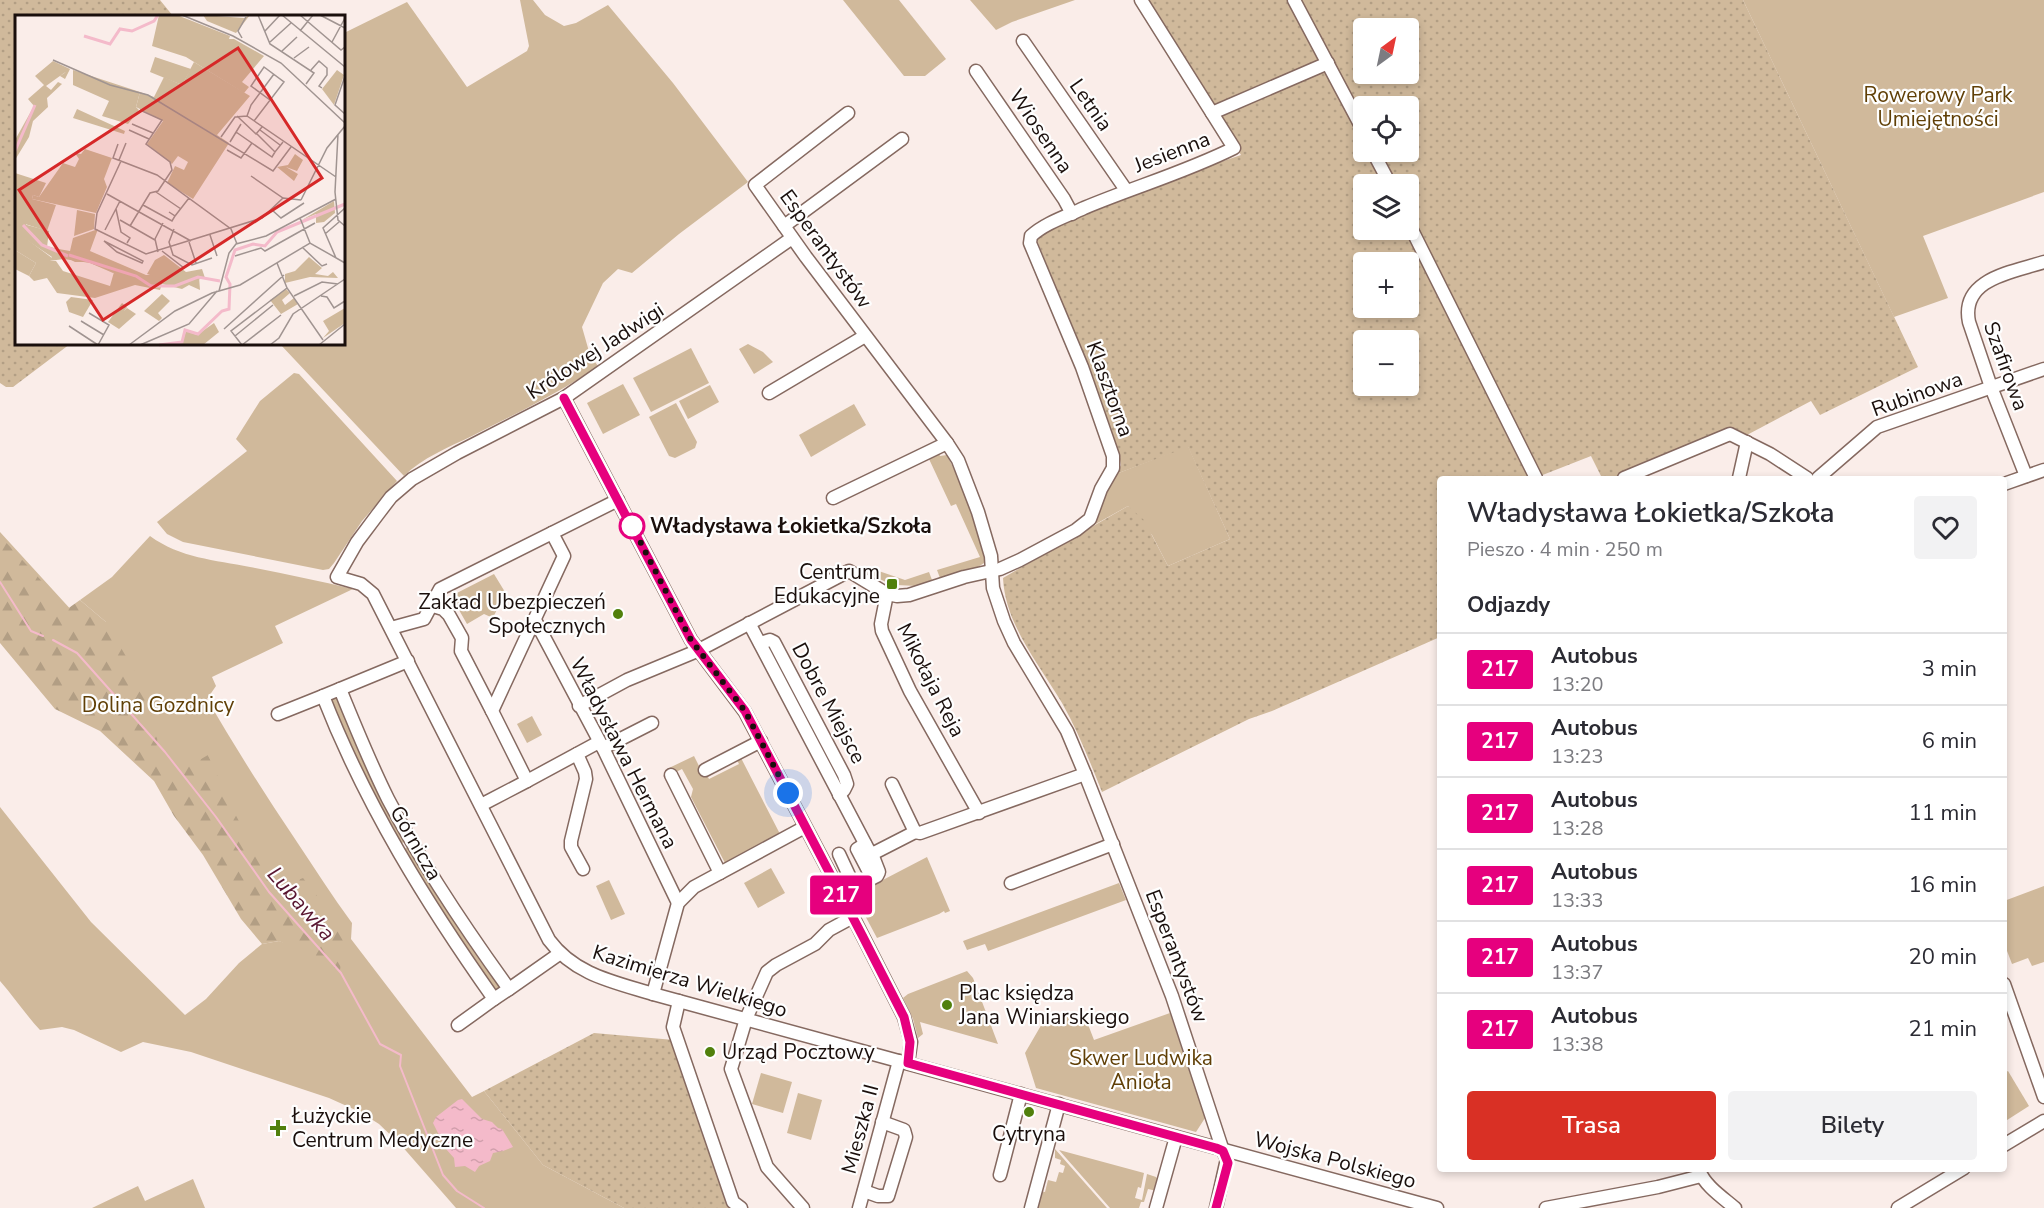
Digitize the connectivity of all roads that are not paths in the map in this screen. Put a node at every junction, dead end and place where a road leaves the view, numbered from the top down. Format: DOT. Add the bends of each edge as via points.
graph roads {
  1 [pos="1141,0"];
  2 [pos="1294,0"];
  3 [pos="1023,41"];
  4 [pos="1328,63"];
  5 [pos="976,71"];
  6 [pos="1353,111"];
  7 [pos="848,113"];
  8 [pos="1212,113"];
  9 [pos="902,139"];
  10 [pos="1126,190"];
  11 [pos="1072,214"];
  12 [pos="784,226"];
  13 [pos="1031,236"];
  14 [pos="792,238"];
  15 [pos="1417,240"];
  16 [pos="2044,262"];
  17 [pos="865,336"];
  18 [pos="2044,369"];
  19 [pos="1991,387"];
  20 [pos="770,393"];
  21 [pos="564,398"];
  22 [pos="1747,442"];
  23 [pos="947,443"];
  24 [pos="2044,470"];
  25 [pos="1535,476"];
  26 [pos="1629,476"];
  27 [pos="1739,476"];
  28 [pos="1804,476"];
  29 [pos="1820,476"];
  30 [pos="2026,476"];
  31 [pos="2007,483"];
  32 [pos="833,498"];
  33 [pos="618,500"];
  34 [pos="552,533"];
  35 [pos="343,565"];
  36 [pos="992,571"];
  37 [pos="886,594"];
  38 [pos="433,606"];
  39 [pos="535,620"];
  40 [pos="749,623"];
  41 [pos="391,628"];
  42 [pos="697,651"];
  43 [pos="408,662"];
  44 [pos="340,689"];
  45 [pos="323,696"];
  46 [pos="579,706"];
  47 [pos="492,711"];
  48 [pos="278,714"];
  49 [pos="652,723"];
  50 [pos="761,741"];
  51 [pos="601,745"];
  52 [pos="577,754"];
  53 [pos="705,770"];
  54 [pos="1085,774"];
  55 [pos="671,775"];
  56 [pos="527,781"];
  57 [pos="892,784"];
  58 [pos="481,805"];
  59 [pos="979,813"];
  60 [pos="806,827"];
  61 [pos="917,832"];
  62 [pos="412,842"];
  63 [pos="1113,844"];
  64 [pos="868,849"];
  65 [pos="396,850"];
  66 [pos="839,854"];
  67 [pos="584,868"];
  68 [pos="869,872"];
  69 [pos="720,873"];
  70 [pos="1011,883"];
  71 [pos="678,903"];
  72 [pos="853,917"];
  73 [pos="560,954"];
  74 [pos="509,989"];
  75 [pos="2007,992"];
  76 [pos="652,994"];
  77 [pos="494,999"];
  78 [pos="679,1001"];
  79 [pos="746,1019"];
  80 [pos="458,1026"];
  81 [pos="904,1062"];
  82 [pos="1022,1094"];
  83 [pos="2044,1097"];
  84 [pos="1059,1104"];
  85 [pos="2044,1121"];
  86 [pos="882,1122"];
  87 [pos="1176,1137"];
  88 [pos="2007,1143"];
  89 [pos="1223,1151"];
  90 [pos="1700,1172"];
  91 [pos="1957,1172"];
  92 [pos="1000,1175"];
  93 [pos="864,1191"];
  94 [pos="1573,1205"];
  95 [pos="741,1208"];
  96 [pos="803,1208"];
  97 [pos="859,1208"];
  98 [pos="1031,1208"];
  99 [pos="1156,1208"];
  100 [pos="1216,1208"];
  101 [pos="1437,1208"];
  102 [pos="1546,1208"];
  103 [pos="1735,1208"];
  104 [pos="1898,1208"];
  1 -- 8 [label="street, Jesienna"];
  2 -- 4 [label="street"];
  3 -- 10 [label="street, Letnia"];
  4 -- 6 [label="street"];
  4 -- 8 [label="street"];
  5 -- 11 [label="street, Wiosenna"];
  7 -- 12 [label="street, Esperantystów" via="755,185"];
  8 -- 10 [label="street, Jesienna" via="1234,148"];
  9 -- 12 [label="street"];
  10 -- 11 [label="street, Jesienna"];
  11 -- 13 [label="street, Jesienna"];
  12 -- 14 [label="street, Esperantystów"];
  13 -- 36 [label="street, Klasztorna" via="1030,243 1085,375 1115,463 1087,522 1020,560"];
  14 -- 17 [label="street, Esperantystów"];
  14 -- 21 [label="street, Królowej Jadwigi"];
  15 -- 25 [label="street"];
  16 -- 19 [label="street, Szafirowa" via="1988,281 1970,301 1969,322"];
  17 -- 20 [label="street, Esperantystów"];
  17 -- 23 [label="street, Esperantystów"];
  18 -- 19 [label="street, Rubinowa"];
  19 -- 29 [label="street, Rubinowa" via="1876,428"];
  19 -- 30 [label="street, Szafirowa"];
  21 -- 33 [label="street, Mieszka II"];
  21 -- 35 [label="street, Królowej Jadwigi" via="412,479 378,514"];
  22 -- 26 [label="street" via="1727,435"];
  22 -- 27 [label="street"];
  22 -- 28 [label="street"];
  23 -- 32 [label="street"];
  23 -- 36 [label="street, Esperantystów" via="969,488 991,556"];
  24 -- 30 [label="street"];
  30 -- 31 [label="street"];
  33 -- 34 [label="street"];
  33 -- 42 [label="street, Mieszka II"];
  34 -- 38 [label="street" via="440,590"];
  34 -- 39 [label="street" via="564,556"];
  35 -- 41 [label="street, Kazimierza Wielkiego" via="337,577 368,588"];
  36 -- 37 [label="street, Mikołaja Reja" via="909,595"];
  36 -- 54 [label="street, Esperantystów" via="993,588 1014,643 1067,731"];
  37 -- 40 [label="street" via="849,571"];
  37 -- 59 [label="street, Mikołaja Reja" via="882,631 910,691"];
  38 -- 41 [label="street" via="424,619"];
  38 -- 47 [label="street" via="449,615 462,638 461,651"];
  39 -- 46 [label="street, Władysława Hermana"];
  39 -- 47 [label="street"];
  40 -- 42 [label="street"];
  40 -- 64 [label="street, Dobre Miejsce"];
  41 -- 43 [label="street, Kazimierza Wielkiego"];
  42 -- 46 [label="street" via="627,680"];
  42 -- 50 [label="street, Mieszka II" via="736,699"];
  43 -- 44 [label="street"];
  43 -- 58 [label="street, Kazimierza Wielkiego"];
  44 -- 45 [label="street"];
  44 -- 62 [label="street, Górnicza" via="378,777"];
  45 -- 48 [label="street"];
  45 -- 65 [label="street, Górnicza"];
  46 -- 51 [label="street, Władysława Hermana"];
  47 -- 56 [label="street"];
  49 -- 51 [label="street"];
  50 -- 53 [label="street"];
  50 -- 60 [label="street, Mieszka II"];
  51 -- 52 [label="street"];
  51 -- 71 [label="street, Władysława Hermana"];
  52 -- 56 [label="street"];
  52 -- 67 [label="street" via="586,779 571,841"];
  54 -- 59 [label="street"];
  54 -- 63 [label="street, Esperantystów"];
  55 -- 69 [label="street"];
  56 -- 58 [label="street"];
  57 -- 61 [label="street"];
  58 -- 73 [label="street, Kazimierza Wielkiego" via="541,926"];
  59 -- 61 [label="street"];
  60 -- 69 [label="street"];
  60 -- 72 [label="street, Mieszka II"];
  61 -- 64 [label="street"];
  62 -- 65 [label="street"];
  62 -- 74 [label="street, Górnicza"];
  63 -- 70 [label="street"];
  63 -- 89 [label="street, Esperantystów" via="1172,996"];
  64 -- 66 [label="street" via="879,872 857,886"];
  64 -- 68 [label="street" via="857,849"];
  65 -- 77 [label="street, Górnicza"];
  69 -- 71 [label="street" via="694,887"];
  71 -- 76 [label="street"];
  72 -- 79 [label="street" via="767,972"];
  72 -- 81 [label="street, Mieszka II" via="904,1017 910,1042"];
  73 -- 74 [label="street"];
  73 -- 76 [label="street, Kazimierza Wielkiego" via="593,975"];
  74 -- 77 [label="street"];
  75 -- 83 [label="street"];
  76 -- 78 [label="street, Kazimierza Wielkiego"];
  77 -- 80 [label="street"];
  78 -- 79 [label="street, Kazimierza Wielkiego"];
  78 -- 95 [label="street" via="673,1028 733,1202"];
  79 -- 81 [label="street, Kazimierza Wielkiego"];
  79 -- 96 [label="street" via="731,1069 734,1080 767,1167"];
  81 -- 82 [label="street, Kazimierza Wielkiego"];
  81 -- 86 [label="street, Mieszka II"];
  82 -- 84 [label="street, Kazimierza Wielkiego"];
  82 -- 92 [label="street"];
  84 -- 87 [label="street, Kazimierza Wielkiego"];
  84 -- 98 [label="street"];
  85 -- 88 [label="street"];
  86 -- 93 [label="street, Mieszka II"];
  86 -- 93 [label="street" via="904,1130 906,1137 888,1196"];
  87 -- 89 [label="street, Kazimierza Wielkiego"];
  87 -- 99 [label="street"];
  89 -- 100 [label="street, Esperantystów" via="1228,1163"];
  89 -- 101 [label="street, Wojska Polskiego"];
  90 -- 94 [label="street" via="1658,1187"];
  90 -- 103 [label="street"];
  91 -- 104 [label="street"];
  93 -- 97 [label="street, Mieszka II"];
  94 -- 102 [label="street"];
}
